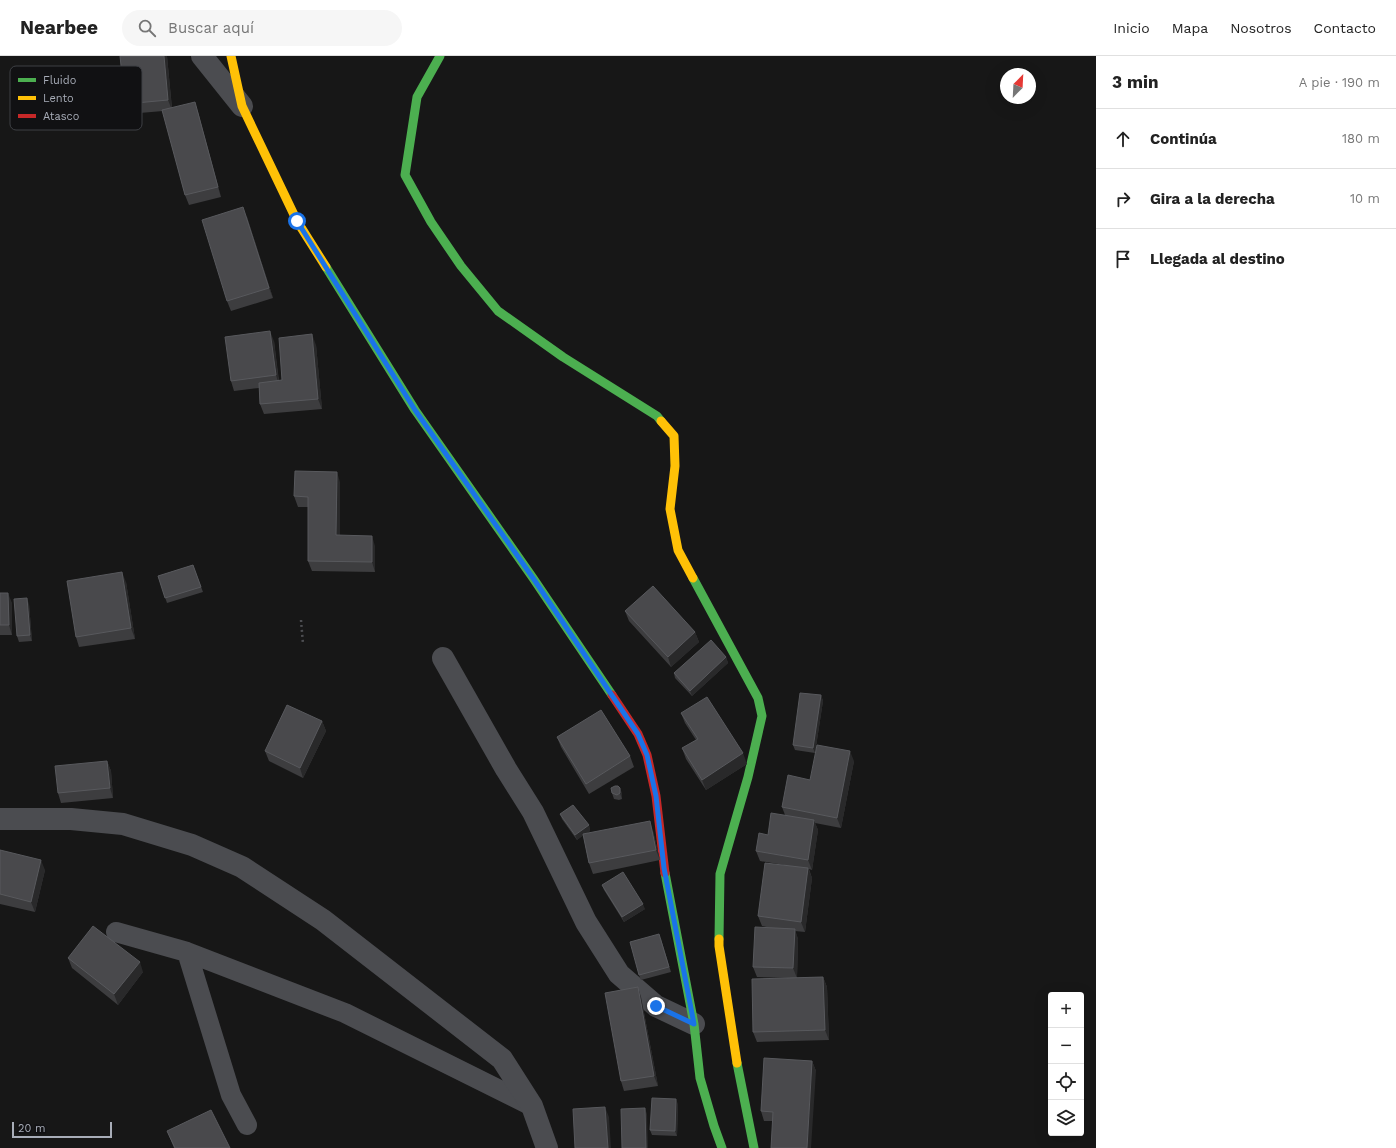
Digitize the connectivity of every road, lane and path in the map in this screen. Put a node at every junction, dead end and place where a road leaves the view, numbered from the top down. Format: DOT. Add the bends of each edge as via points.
graph roads {
  1 [pos="202,56"];
  2 [pos="231,56"];
  3 [pos="440,56"];
  4 [pos="242,106"];
  5 [pos="301,620"];
  6 [pos="303,644"];
  7 [pos="443,658"];
  8 [pos="0,819"];
  9 [pos="116,932"];
  10 [pos="187,952"];
  11 [pos="694,1024"];
  12 [pos="532,1106"];
  13 [pos="247,1125"];
  14 [pos="547,1148"];
  15 [pos="722,1148"];
  16 [pos="754,1148"];
  1 -- 4 [label="street"];
  2 -- 4 [label="street"];
  3 -- 16 [label="street" via="417,97 405,175 431,222 461,266 498,311 563,357 657,416 674,436 675,466 670,509 678,550 758,698 762,716 750,770 720,874 719,946 740,1081"];
  4 -- 11 [label="street" via="297,221 415,410 638,734 647,755 656,796 664,868"];
  5 -- 6 [label="path"];
  7 -- 11 [label="street" via="533,812 586,922 619,974 656,1006"];
  8 -- 12 [label="street" via="71,819 123,824 192,845 242,867 323,920 502,1059"];
  9 -- 10 [label="lane"];
  10 -- 12 [label="lane" via="344,1013"];
  10 -- 13 [label="lane" via="231,1095"];
  11 -- 15 [label="street" via="700,1078"];
  12 -- 14 [label="street"];
}
